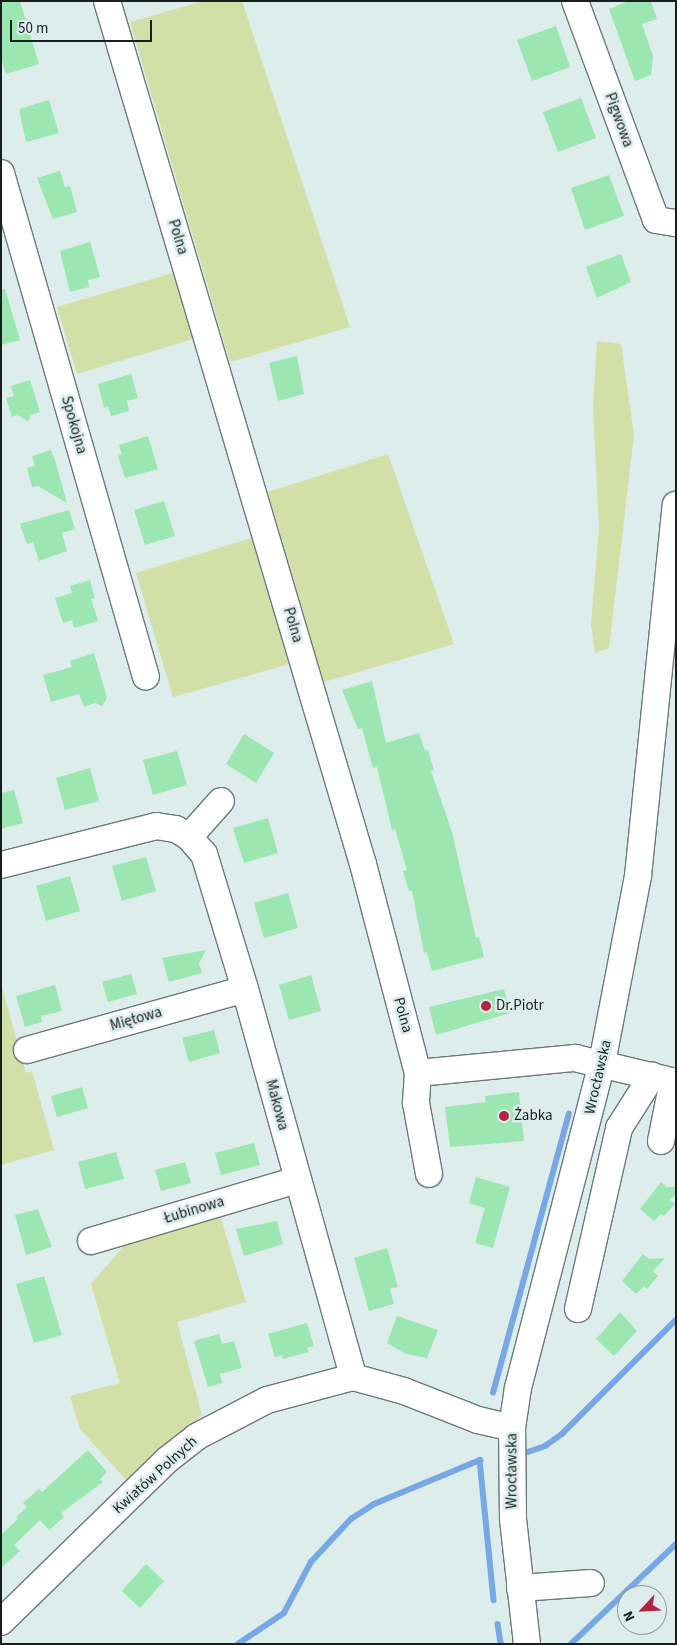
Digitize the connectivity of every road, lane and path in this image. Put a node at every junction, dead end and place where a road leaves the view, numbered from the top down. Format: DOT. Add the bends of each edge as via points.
graph roads {
  1 [pos="107,1"];
  2 [pos="575,1"];
  3 [pos="1,173"];
  4 [pos="676,223"];
  5 [pos="676,505"];
  6 [pos="673,557"];
  7 [pos="146,677"];
  8 [pos="221,801"];
  9 [pos="189,837"];
  10 [pos="1,866"];
  11 [pos="245,989"];
  12 [pos="27,1050"];
  13 [pos="602,1063"];
  14 [pos="418,1073"];
  15 [pos="667,1079"];
  16 [pos="661,1141"];
  17 [pos="429,1174"];
  18 [pos="297,1180"];
  19 [pos="91,1241"];
  20 [pos="578,1310"];
  21 [pos="353,1377"];
  22 [pos="512,1428"];
  23 [pos="591,1584"];
  24 [pos="520,1588"];
  25 [pos="1,1622"];
  26 [pos="527,1644"];
  1 -- 14 [label="street, Polna" via="363,864"];
  2 -- 4 [label="street, Pigwowa" via="656,220"];
  3 -- 7 [label="street, Spokojna"];
  5 -- 6 [label="street, Wrocławska"];
  6 -- 13 [label="street, Wrocławska" via="638,876"];
  8 -- 9 [label="street"];
  9 -- 10 [label="street, Makowa" via="176,829 156,826"];
  9 -- 11 [label="street, Makowa" via="204,854 213,876"];
  11 -- 12 [label="street, Miętowa"];
  11 -- 18 [label="street, Makowa"];
  13 -- 14 [label="street" via="575,1058"];
  13 -- 15 [label="street"];
  13 -- 22 [label="street, Wrocławska" via="518,1388"];
  14 -- 17 [label="street, Polna" via="416,1103"];
  15 -- 16 [label="street"];
  15 -- 20 [label="street" via="619,1128"];
  18 -- 19 [label="street, Łubinowa"];
  18 -- 21 [label="street, Makowa"];
  21 -- 22 [label="street" via="404,1391 478,1420"];
  21 -- 25 [label="street, Kwiatów Polnych" via="267,1400 196,1437 167,1460"];
  22 -- 24 [label="street, Wrocławska" via="511,1485"];
  23 -- 24 [label="street"];
  24 -- 26 [label="street, Wrocławska"];
}
